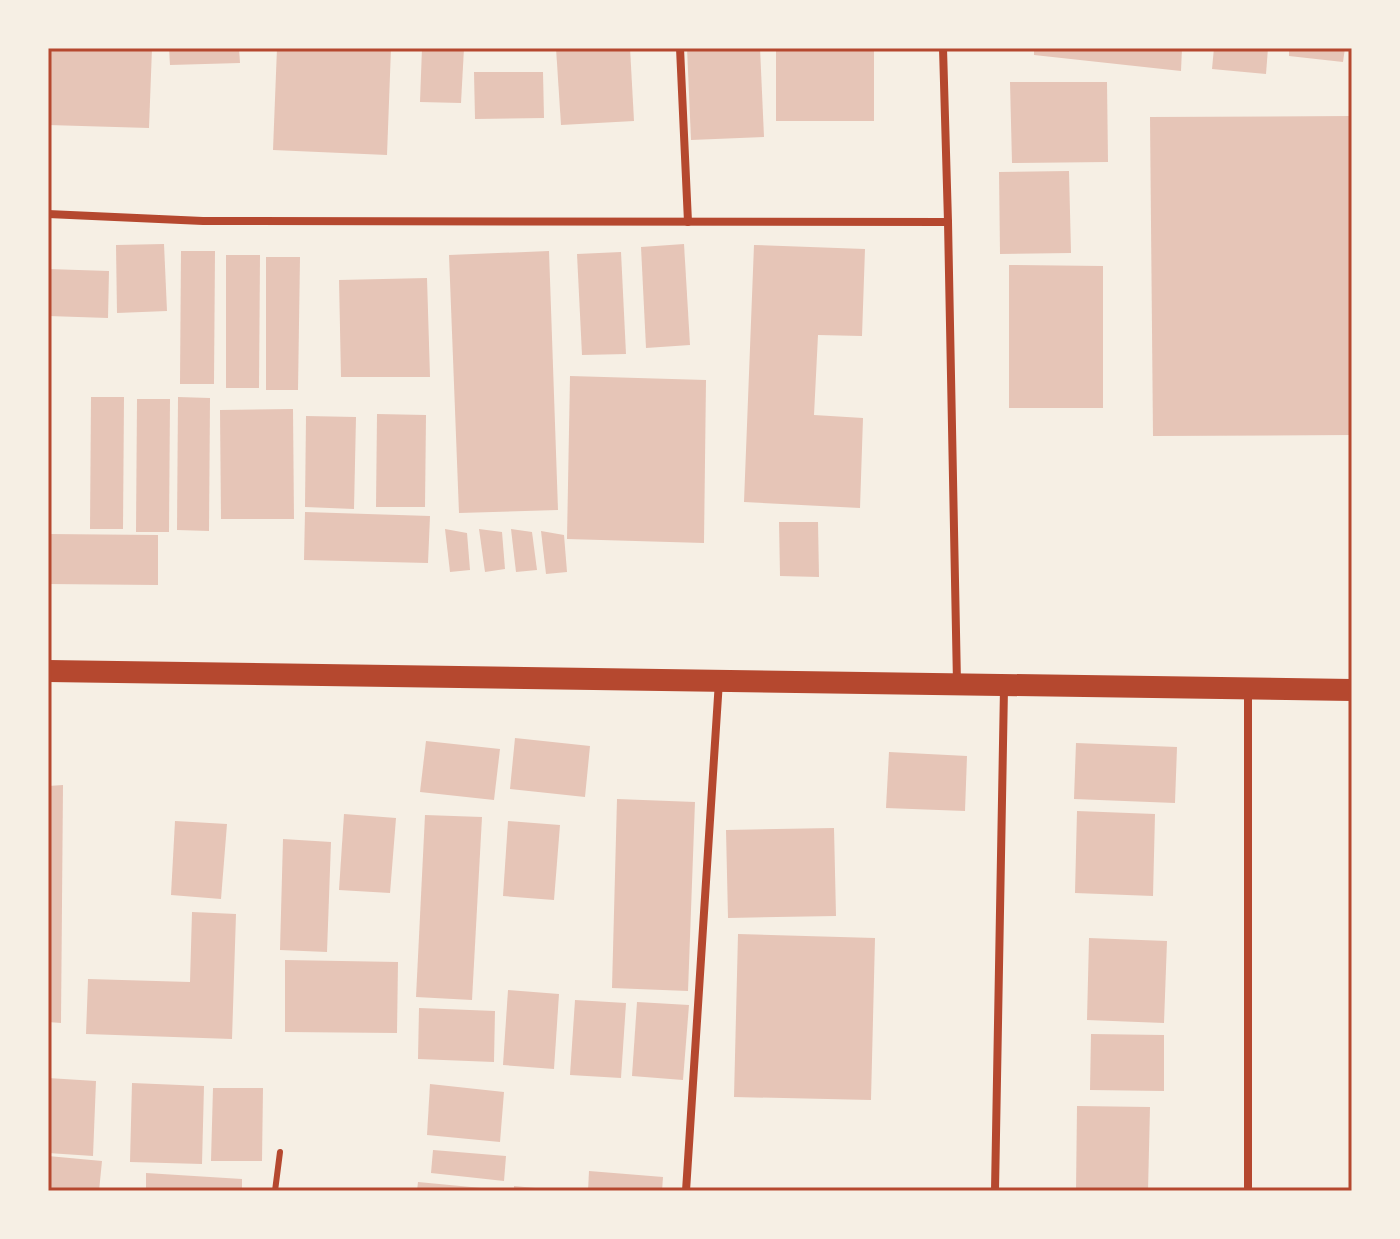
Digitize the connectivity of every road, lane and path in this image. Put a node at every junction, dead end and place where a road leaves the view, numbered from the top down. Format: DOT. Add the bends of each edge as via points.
graph roads {
  1 [pos="680,48"];
  2 [pos="943,48"];
  3 [pos="48,214"];
  4 [pos="688,222"];
  5 [pos="948,222"];
  6 [pos="48,671"];
  7 [pos="719,681"];
  8 [pos="957,685"];
  9 [pos="1004,686"];
  10 [pos="1248,689"];
  11 [pos="1352,690"];
  12 [pos="280,1152"];
  13 [pos="275,1191"];
  14 [pos="686,1191"];
  15 [pos="995,1191"];
  16 [pos="1248,1191"];
  1 -- 4 [label="street"];
  2 -- 5 [label="street"];
  3 -- 4 [label="street" via="203,221"];
  4 -- 5 [label="street"];
  5 -- 8 [label="street"];
  6 -- 7 [label="highway"];
  7 -- 8 [label="highway"];
  7 -- 14 [label="street"];
  8 -- 9 [label="highway"];
  9 -- 10 [label="highway"];
  9 -- 15 [label="street"];
  10 -- 11 [label="highway"];
  10 -- 16 [label="street"];
  12 -- 13 [label="lane"];
}
